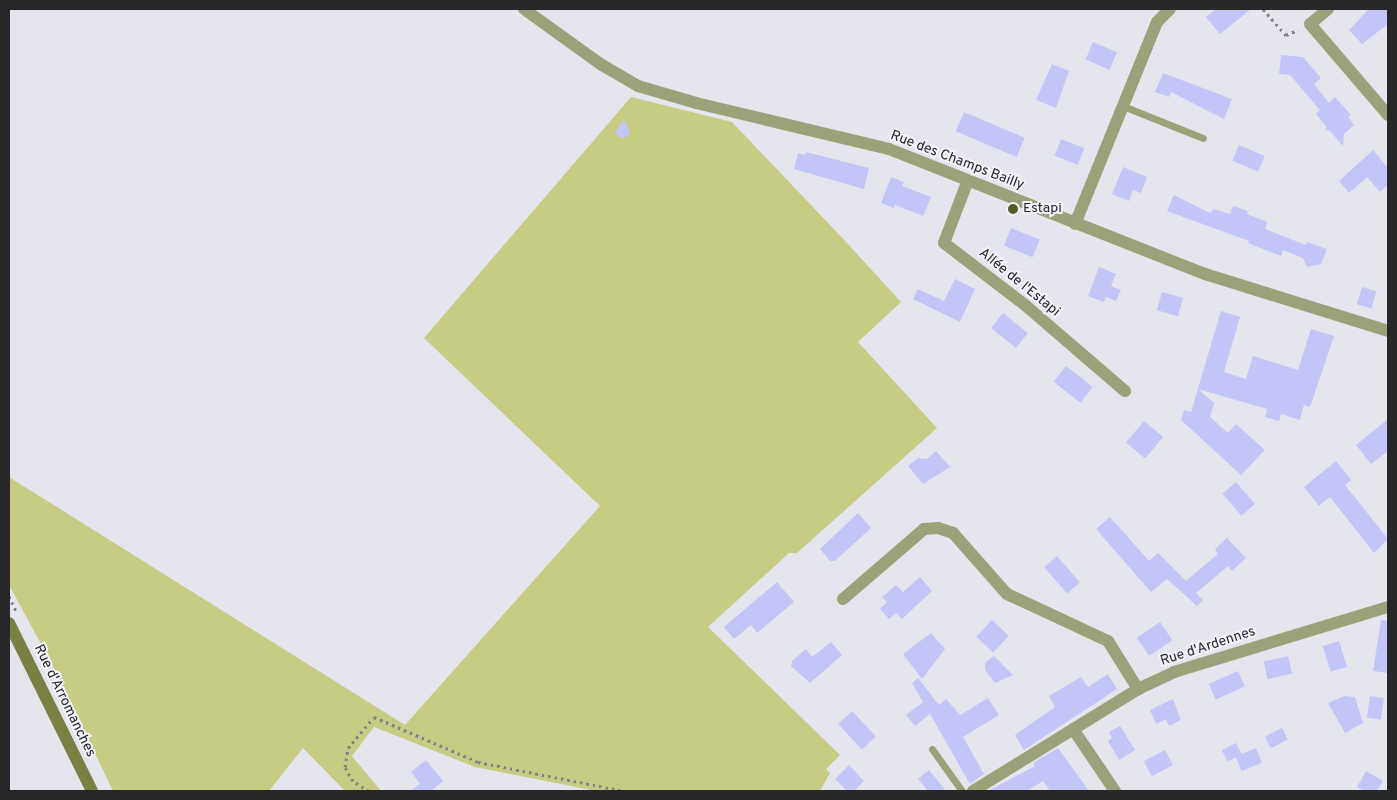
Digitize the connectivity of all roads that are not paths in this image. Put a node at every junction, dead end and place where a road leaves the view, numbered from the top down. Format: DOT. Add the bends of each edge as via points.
graph roads {
  1 [pos="524,9"];
  2 [pos="1170,9"];
  3 [pos="1328,9"];
  4 [pos="1123,106"];
  5 [pos="1388,115"];
  6 [pos="1203,138"];
  7 [pos="968,180"];
  8 [pos="1075,224"];
  9 [pos="1388,331"];
  10 [pos="1126,391"];
  11 [pos="842,599"];
  12 [pos="1388,607"];
  13 [pos="9,623"];
  14 [pos="1138,689"];
  15 [pos="1073,729"];
  16 [pos="932,748"];
  17 [pos="92,791"];
  18 [pos="962,791"];
  19 [pos="973,791"];
  20 [pos="1115,791"];
  1 -- 7 [label="street, Rue des Champs Bailly" via="602,65 638,86 889,149"];
  2 -- 4 [label="street" via="1157,22"];
  3 -- 5 [label="street" via="1310,24"];
  4 -- 6 [label="lane"];
  4 -- 8 [label="street"];
  7 -- 8 [label="street, Rue des Champs Bailly"];
  7 -- 10 [label="street, Allée de l'Estapi" via="944,243 1025,305"];
  8 -- 9 [label="street, Rue des Champs Bailly" via="1205,274"];
  11 -- 14 [label="street" via="924,529 938,528 953,533 1007,594 1108,641"];
  12 -- 14 [label="street, Rue d'Ardennes" via="1174,672"];
  13 -- 17 [label="main road, Rue d'Arromanches"];
  14 -- 15 [label="street, Rue d'Ardennes"];
  15 -- 19 [label="street, Rue d'Ardennes"];
  15 -- 20 [label="street"];
  16 -- 18 [label="lane"];
}
